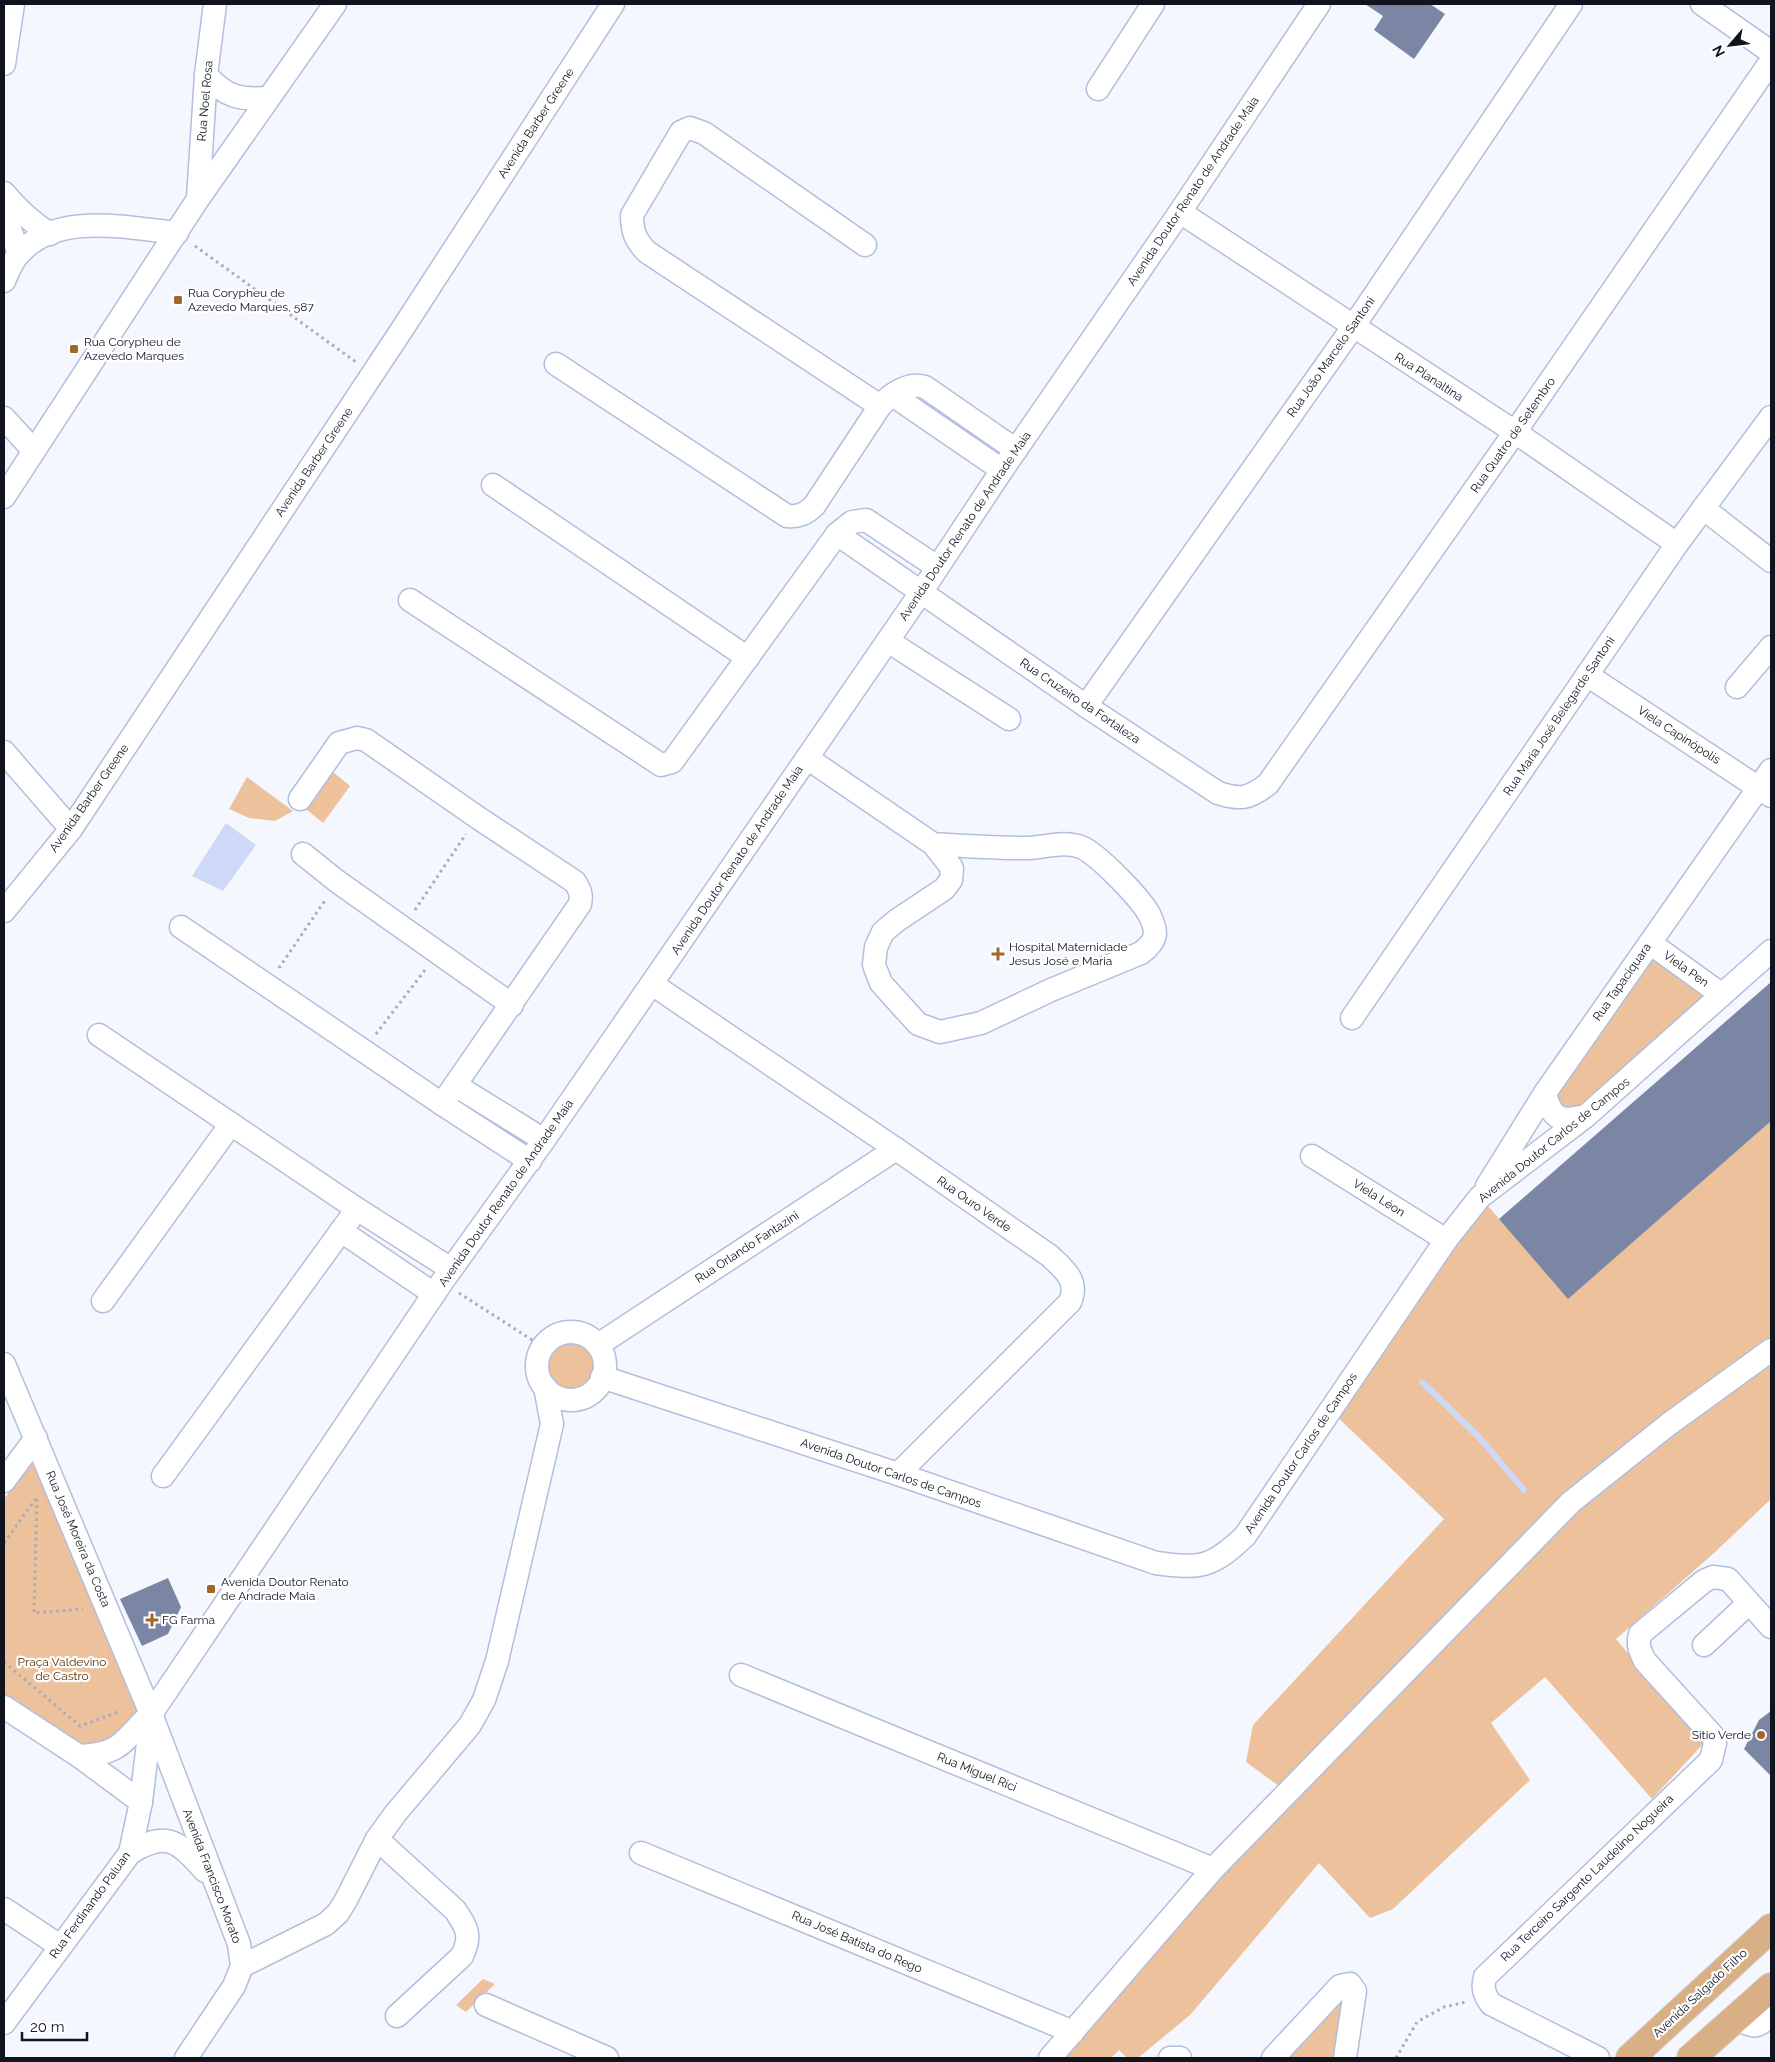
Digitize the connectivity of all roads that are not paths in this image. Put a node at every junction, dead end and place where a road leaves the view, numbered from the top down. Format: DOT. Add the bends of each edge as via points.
graph roads {
  1 [pos="215,4"];
  2 [pos="335,4"];
  3 [pos="613,4"];
  4 [pos="1153,4"];
  5 [pos="1319,4"];
  6 [pos="1571,4"];
  7 [pos="1702,4"];
  8 [pos="9,15"];
  9 [pos="1771,52"];
  10 [pos="4,59"];
  11 [pos="1771,61"];
  12 [pos="206,75"];
  13 [pos="1098,89"];
  14 [pos="268,98"];
  15 [pos="4,193"];
  16 [pos="198,199"];
  17 [pos="1180,212"];
  18 [pos="4,214"];
  19 [pos="177,233"];
  20 [pos="50,234"];
  21 [pos="865,246"];
  22 [pos="19,253"];
  23 [pos="4,280"];
  24 [pos="1353,327"];
  25 [pos="556,364"];
  26 [pos="887,401"];
  27 [pos="1771,417"];
  28 [pos="4,418"];
  29 [pos="1515,432"];
  30 [pos="1016,450"];
  31 [pos="34,451"];
  32 [pos="1002,470"];
  33 [pos="494,485"];
  34 [pos="4,497"];
  35 [pos="1703,508"];
  36 [pos="838,534"];
  37 [pos="1677,544"];
  38 [pos="1771,561"];
  39 [pos="937,567"];
  40 [pos="922,592"];
  41 [pos="410,600"];
  42 [pos="888,641"];
  43 [pos="1771,647"];
  44 [pos="748,658"];
  45 [pos="1587,675"];
  46 [pos="1737,687"];
  47 [pos="1086,706"];
  48 [pos="1009,719"];
  49 [pos="4,752"];
  50 [pos="807,758"];
  51 [pos="1767,785"];
  52 [pos="1244,798"];
  53 [pos="300,799"];
  54 [pos="71,829"];
  55 [pos="933,844"];
  56 [pos="303,854"];
  57 [pos="4,912"];
  58 [pos="181,927"];
  59 [pos="1650,943"];
  60 [pos="1771,951"];
  61 [pos="652,984"];
  62 [pos="1722,995"];
  63 [pos="512,1004"];
  64 [pos="1352,1018"];
  65 [pos="99,1034"];
  66 [pos="455,1085"];
  67 [pos="1545,1092"];
  68 [pos="442,1104"];
  69 [pos="1586,1116"];
  70 [pos="231,1124"];
  71 [pos="544,1140"];
  72 [pos="896,1149"];
  73 [pos="1312,1156"];
  74 [pos="530,1161"];
  75 [pos="1480,1197"];
  76 [pos="357,1209"];
  77 [pos="341,1231"];
  78 [pos="1446,1240"];
  79 [pos="443,1282"];
  80 [pos="103,1301"];
  81 [pos="598,1345"];
  82 [pos="1771,1350"];
  83 [pos="4,1364"];
  84 [pos="602,1377"];
  85 [pos="545,1387"];
  86 [pos="586,1396"];
  87 [pos="552,1424"];
  88 [pos="36,1438"];
  89 [pos="898,1474"];
  90 [pos="163,1476"];
  91 [pos="4,1481"];
  92 [pos="1750,1603"];
  93 [pos="1771,1627"];
  94 [pos="1704,1645"];
  95 [pos="741,1675"];
  96 [pos="4,1707"];
  97 [pos="151,1714"];
  98 [pos="79,1756"];
  99 [pos="141,1802"];
  100 [pos="377,1840"];
  101 [pos="130,1853"];
  102 [pos="641,1853"];
  103 [pos="1213,1869"];
  104 [pos="214,1881"];
  105 [pos="4,1908"];
  106 [pos="1771,1928"];
  107 [pos="60,1946"];
  108 [pos="242,1966"];
  109 [pos="1771,1987"];
  110 [pos="486,2005"];
  111 [pos="1771,2014"];
  112 [pos="398,2016"];
  113 [pos="1736,2018"];
  114 [pos="4,2023"];
  115 [pos="1073,2032"];
  116 [pos="1696,2056"];
  117 [pos="186,2058"];
  118 [pos="607,2058"];
  119 [pos="1050,2058"];
  120 [pos="1170,2058"];
  121 [pos="1180,2058"];
  122 [pos="1272,2058"];
  123 [pos="1345,2058"];
  124 [pos="1598,2058"];
  125 [pos="1630,2058"];
  1 -- 12 [label="street, Rua Noel Rosa"];
  2 -- 14 [label="street"];
  3 -- 54 [label="street, Avenida Barber Greene"];
  4 -- 13 [label="street"];
  5 -- 17 [label="street, Avenida Doutor Renato de Andrade Maia"];
  6 -- 24 [label="street, Rua João Marcelo Santoni"];
  7 -- 9 [label="street"];
  8 -- 10 [label="street"];
  11 -- 29 [label="street, Rua Quatro de Setembro"];
  12 -- 14 [label="street" via="219,89 234,97"];
  12 -- 16 [label="street, Rua Noel Rosa"];
  14 -- 16 [label="street"];
  15 -- 20 [label="street" via="32,223"];
  16 -- 19 [label="street"];
  17 -- 24 [label="street, Rua Planaltina"];
  17 -- 30 [label="street, Avenida Doutor Renato de Andrade Maia"];
  18 -- 22 [label="street"];
  19 -- 20 [label="street" via="99,225"];
  19 -- 31 [label="street"];
  20 -- 22 [label="street"];
  21 -- 26 [label="street" via="704,132 690,128 681,132 632,215 632,229 646,252"];
  22 -- 23 [label="street"];
  24 -- 29 [label="street, Rua Planaltina"];
  24 -- 47 [label="street, Rua João Marcelo Santoni"];
  25 -- 26 [label="street" via="787,516 797,517 814,506"];
  26 -- 30 [label="street" via="909,386 925,387"];
  26 -- 32 [label="street"];
  27 -- 35 [label="street, Rua Maria José Belegarde Santoni"];
  28 -- 31 [label="street"];
  29 -- 37 [label="street, Rua Planaltina"];
  29 -- 52 [label="street, Rua Quatro de Setembro" via="1268,784"];
  30 -- 32 [label="street, Avenida Doutor Renato de Andrade Maia"];
  31 -- 34 [label="street"];
  32 -- 39 [label="street, Avenida Doutor Renato de Andrade Maia"];
  33 -- 44 [label="street"];
  35 -- 37 [label="street, Rua Maria José Belegarde Santoni"];
  35 -- 38 [label="street"];
  36 -- 39 [label="street" via="852,522 866,520"];
  36 -- 40 [label="street, Rua Cruzeiro da Fortaleza"];
  36 -- 44 [label="street"];
  37 -- 45 [label="street, Rua Maria José Belegarde Santoni"];
  39 -- 40 [label="street, Avenida Doutor Renato de Andrade Maia"];
  40 -- 42 [label="street, Avenida Doutor Renato de Andrade Maia"];
  40 -- 47 [label="street, Rua Cruzeiro da Fortaleza"];
  41 -- 44 [label="street" via="661,765 672,762"];
  42 -- 48 [label="street"];
  42 -- 50 [label="street, Avenida Doutor Renato de Andrade Maia"];
  43 -- 46 [label="street"];
  45 -- 51 [label="street, Viela Capinópolis"];
  45 -- 64 [label="street, Rua Maria José Belegarde Santoni"];
  47 -- 52 [label="street, Rua Cruzeiro da Fortaleza" via="1218,793"];
  49 -- 54 [label="street"];
  50 -- 55 [label="street"];
  50 -- 61 [label="street, Avenida Doutor Renato de Andrade Maia"];
  51 -- 59 [label="street, Rua Tapaciquara"];
  53 -- 63 [label="street" via="339,743 357,738 366,740 575,882 582,896 580,904"];
  54 -- 57 [label="street, Avenida Barber Greene"];
  55 -- 55 [label="street" via="952,868 951,880 944,889 883,932 876,947 874,965 882,982 918,1024 940,1032 981,1023 1141,952 1156,937 1147,911 1092,852 1066,844 1026,848"];
  56 -- 63 [label="street"];
  58 -- 68 [label="street"];
  59 -- 62 [label="street, Viela Pen"];
  59 -- 67 [label="street, Rua Tapaciquara"];
  60 -- 62 [label="street, Avenida Doutor Carlos de Campos"];
  61 -- 71 [label="street, Avenida Doutor Renato de Andrade Maia"];
  61 -- 72 [label="street, Rua Ouro Verde"];
  62 -- 69 [label="street, Avenida Doutor Carlos de Campos"];
  63 -- 66 [label="street"];
  65 -- 70 [label="street"];
  66 -- 68 [label="street"];
  66 -- 71 [label="street"];
  67 -- 69 [label="street" via="1548,1105 1557,1117 1569,1120"];
  67 -- 75 [label="street, Rua Tapaciquara"];
  68 -- 74 [label="street"];
  69 -- 75 [label="street, Avenida Doutor Carlos de Campos"];
  70 -- 76 [label="street"];
  70 -- 80 [label="street"];
  71 -- 74 [label="street, Avenida Doutor Renato de Andrade Maia"];
  72 -- 81 [label="street, Rua Orlando Fantazini"];
  72 -- 89 [label="street, Rua Ouro Verde" via="1050,1256 1072,1281 1074,1292 1070,1302"];
  73 -- 78 [label="street, Viela Léon"];
  74 -- 79 [label="street, Avenida Doutor Renato de Andrade Maia"];
  75 -- 78 [label="street, Avenida Doutor Carlos de Campos"];
  76 -- 77 [label="street"];
  76 -- 79 [label="street"];
  77 -- 79 [label="street"];
  77 -- 90 [label="street"];
  78 -- 89 [label="street, Avenida Doutor Carlos de Campos" via="1245,1536 1227,1553 1209,1563 1187,1567 1156,1563"];
  79 -- 97 [label="street, Avenida Doutor Renato de Andrade Maia"];
  81 -- 84 [label="street" via="603,1355"];
  81 -- 85 [label="street" via="580,1333 569,1332 550,1339 538,1357 539,1378"];
  82 -- 103 [label="street" via="1620,1461 1571,1502"];
  83 -- 88 [label="street, Rua José Moreira da Costa"];
  84 -- 86 [label="street"];
  84 -- 89 [label="street, Avenida Doutor Carlos de Campos"];
  85 -- 86 [label="street" via="564,1399"];
  85 -- 87 [label="street"];
  86 -- 87 [label="street"];
  87 -- 100 [label="street" via="497,1661 484,1700 470,1725"];
  88 -- 91 [label="street"];
  88 -- 97 [label="street, Rua José Moreira da Costa"];
  92 -- 93 [label="street"];
  92 -- 94 [label="street"];
  92 -- 124 [label="street, Rua Terceiro Sargento Laudelino Nogueira" via="1728,1579 1713,1577 1640,1634 1638,1642 1645,1661 1713,1736 1716,1743 1711,1760 1485,1976 1483,1987 1488,2000"];
  95 -- 103 [label="street, Rua Miguel Rici"];
  96 -- 98 [label="street"];
  97 -- 98 [label="street, Avenida Doutor Renato de Andrade Maia" via="111,1752"];
  97 -- 99 [label="street, Rua Ferdinando Paluan"];
  97 -- 104 [label="street, Avenida Francisco Morato"];
  98 -- 99 [label="street"];
  99 -- 101 [label="street, Rua Ferdinando Paluan"];
  100 -- 108 [label="street" via="346,1900 326,1924"];
  100 -- 112 [label="street" via="455,1910 468,1935 462,1956"];
  101 -- 104 [label="street" via="146,1843 158,1840 171,1842 184,1848"];
  101 -- 107 [label="street, Rua Ferdinando Paluan"];
  102 -- 115 [label="street, Rua José Batista do Rego"];
  103 -- 115 [label="street"];
  104 -- 108 [label="street, Avenida Francisco Morato" via="239,1944"];
  105 -- 107 [label="street"];
  106 -- 125 [label="main road, Avenida Salgado Filho"];
  107 -- 114 [label="street, Rua Ferdinando Paluan"];
  108 -- 117 [label="street" via="234,1986"];
  109 -- 113 [label="main road"];
  110 -- 118 [label="street"];
  111 -- 113 [label="street" via="1760,2025 1751,2027"];
  113 -- 116 [label="main road"];
  115 -- 119 [label="street"];
  120 -- 121 [label="street"];
  122 -- 123 [label="street" via="1340,1986 1350,1984 1355,1991"];
}
